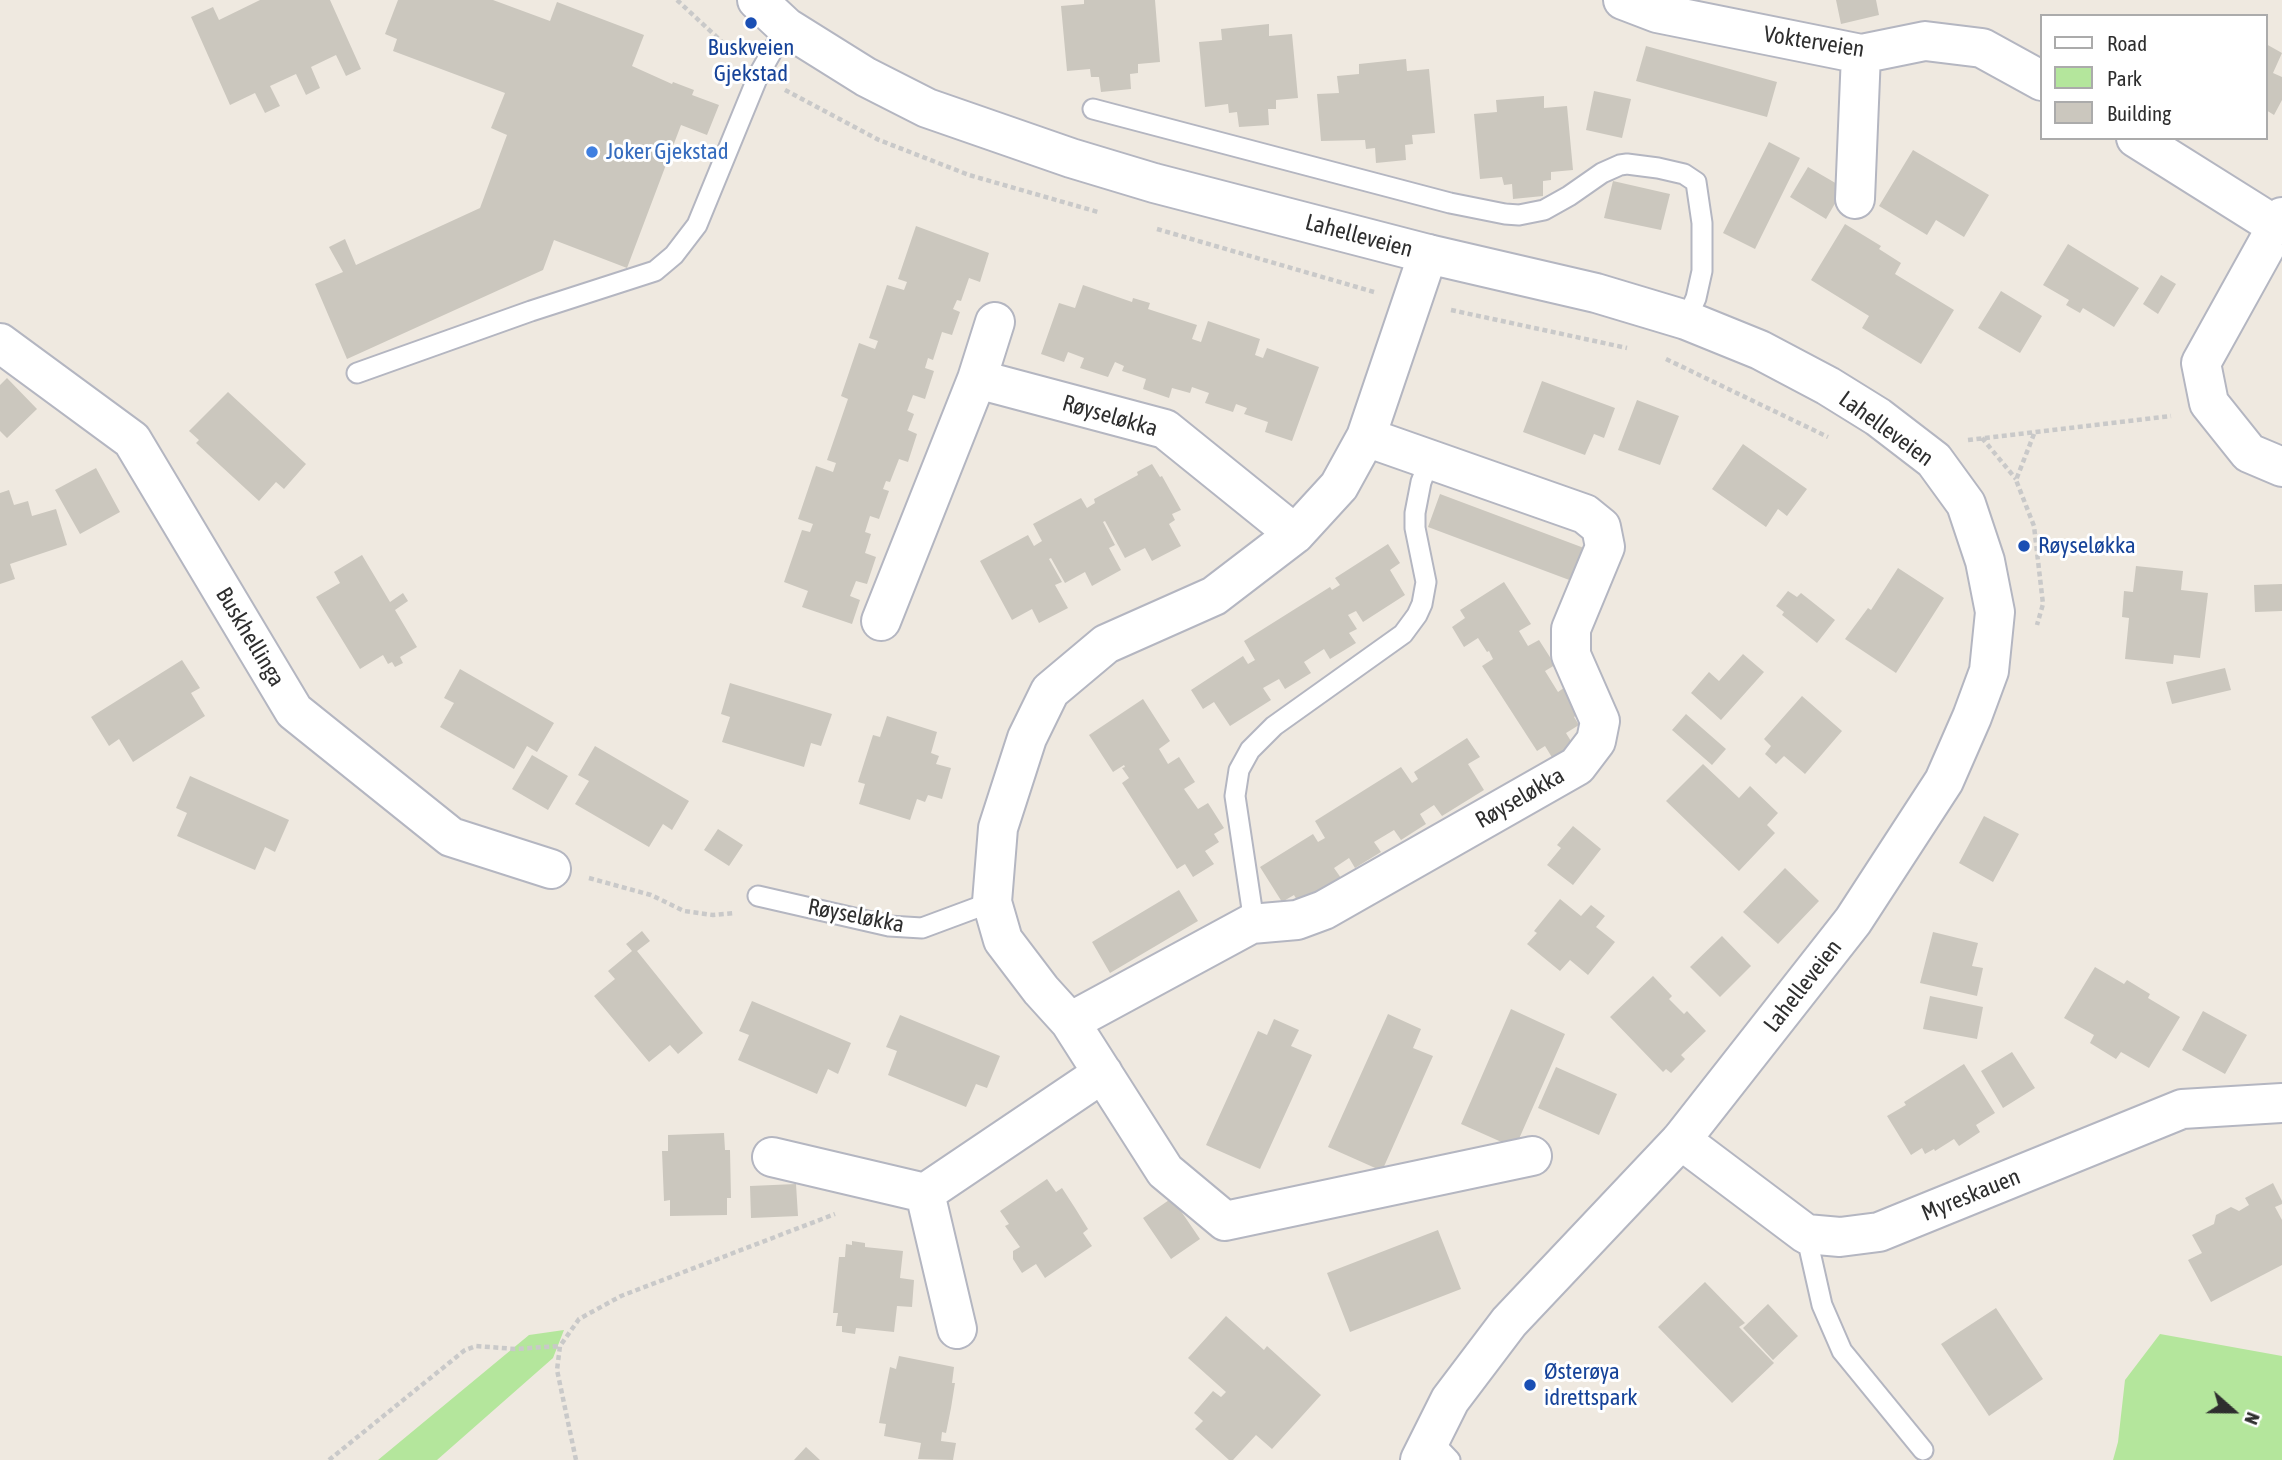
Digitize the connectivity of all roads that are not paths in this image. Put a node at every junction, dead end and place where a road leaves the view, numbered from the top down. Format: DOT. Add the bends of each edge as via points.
graph roads {
  1 [pos="757,0"];
  2 [pos="1651,4"];
  3 [pos="786,27"];
  4 [pos="1861,54"];
  5 [pos="2040,80"];
  6 [pos="1093,109"];
  7 [pos="2139,140"];
  8 [pos="1855,199"];
  9 [pos="2279,221"];
  10 [pos="1428,254"];
  11 [pos="1686,320"];
  12 [pos="995,322"];
  13 [pos="0,344"];
  14 [pos="357,373"];
  15 [pos="977,379"];
  16 [pos="1366,437"];
  17 [pos="1430,459"];
  18 [pos="2282,467"];
  19 [pos="1294,534"];
  20 [pos="881,621"];
  21 [pos="551,869"];
  22 [pos="758,896"];
  23 [pos="992,902"];
  24 [pos="1251,923"];
  25 [pos="1070,1022"];
  26 [pos="1103,1073"];
  27 [pos="2282,1103"];
  28 [pos="1681,1140"];
  29 [pos="1532,1156"];
  30 [pos="772,1157"];
  31 [pos="925,1193"];
  32 [pos="1806,1234"];
  33 [pos="957,1329"];
  34 [pos="1923,1450"];
  35 [pos="1433,1453"];
  1 -- 3 [label="street, Lahelleveien"];
  2 -- 4 [label="street, Vokterveien"];
  3 -- 10 [label="street, Lahelleveien" via="866,77 940,112 1154,183"];
  3 -- 14 [label="lane" via="759,74 697,225 655,271"];
  4 -- 5 [label="street, Vokterveien" via="1925,41 1982,48"];
  4 -- 8 [label="street"];
  6 -- 11 [label="lane" via="1505,214 1544,210 1620,165 1684,174 1696,182 1702,223 1702,271"];
  7 -- 9 [label="street"];
  9 -- 18 [label="street" via="2201,363 2209,403 2249,453"];
  10 -- 11 [label="street, Lahelleveien" via="1596,293"];
  10 -- 16 [label="street"];
  11 -- 28 [label="street, Lahelleveien" via="1760,350 1828,386 1934,460 1966,503 1995,612 1989,671 1944,781 1853,921"];
  12 -- 15 [label="street"];
  13 -- 21 [label="street, Buskhellinga" via="132,440 294,712 451,837"];
  15 -- 19 [label="street, Røyseløkka" via="1165,429"];
  15 -- 20 [label="street"];
  16 -- 17 [label="street, Røyseløkka"];
  16 -- 19 [label="street" via="1339,486"];
  17 -- 24 [label="lane" via="1415,513 1426,582 1417,615 1403,634 1274,726 1250,750 1239,770 1235,796"];
  17 -- 24 [label="street, Røyseløkka" via="1585,514 1601,527 1605,547 1571,629 1571,655 1600,721 1596,741 1577,765 1324,910 1297,919"];
  19 -- 23 [label="street" via="1214,596 1106,645 1050,691 1027,738 998,828"];
  22 -- 23 [label="lane, Røyseløkka" via="889,926 922,928"];
  23 -- 25 [label="street" via="1003,940"];
  24 -- 25 [label="street, Røyseløkka"];
  25 -- 26 [label="street"];
  26 -- 29 [label="street" via="1166,1171 1225,1221"];
  26 -- 31 [label="street"];
  27 -- 32 [label="street, Myreskauen" via="2182,1109 1879,1232 1840,1237"];
  28 -- 32 [label="street"];
  28 -- 35 [label="street, Lahelleveien" via="1509,1322 1450,1400"];
  30 -- 31 [label="street"];
  31 -- 33 [label="street"];
  32 -- 34 [label="lane" via="1822,1305 1842,1351"];
}
